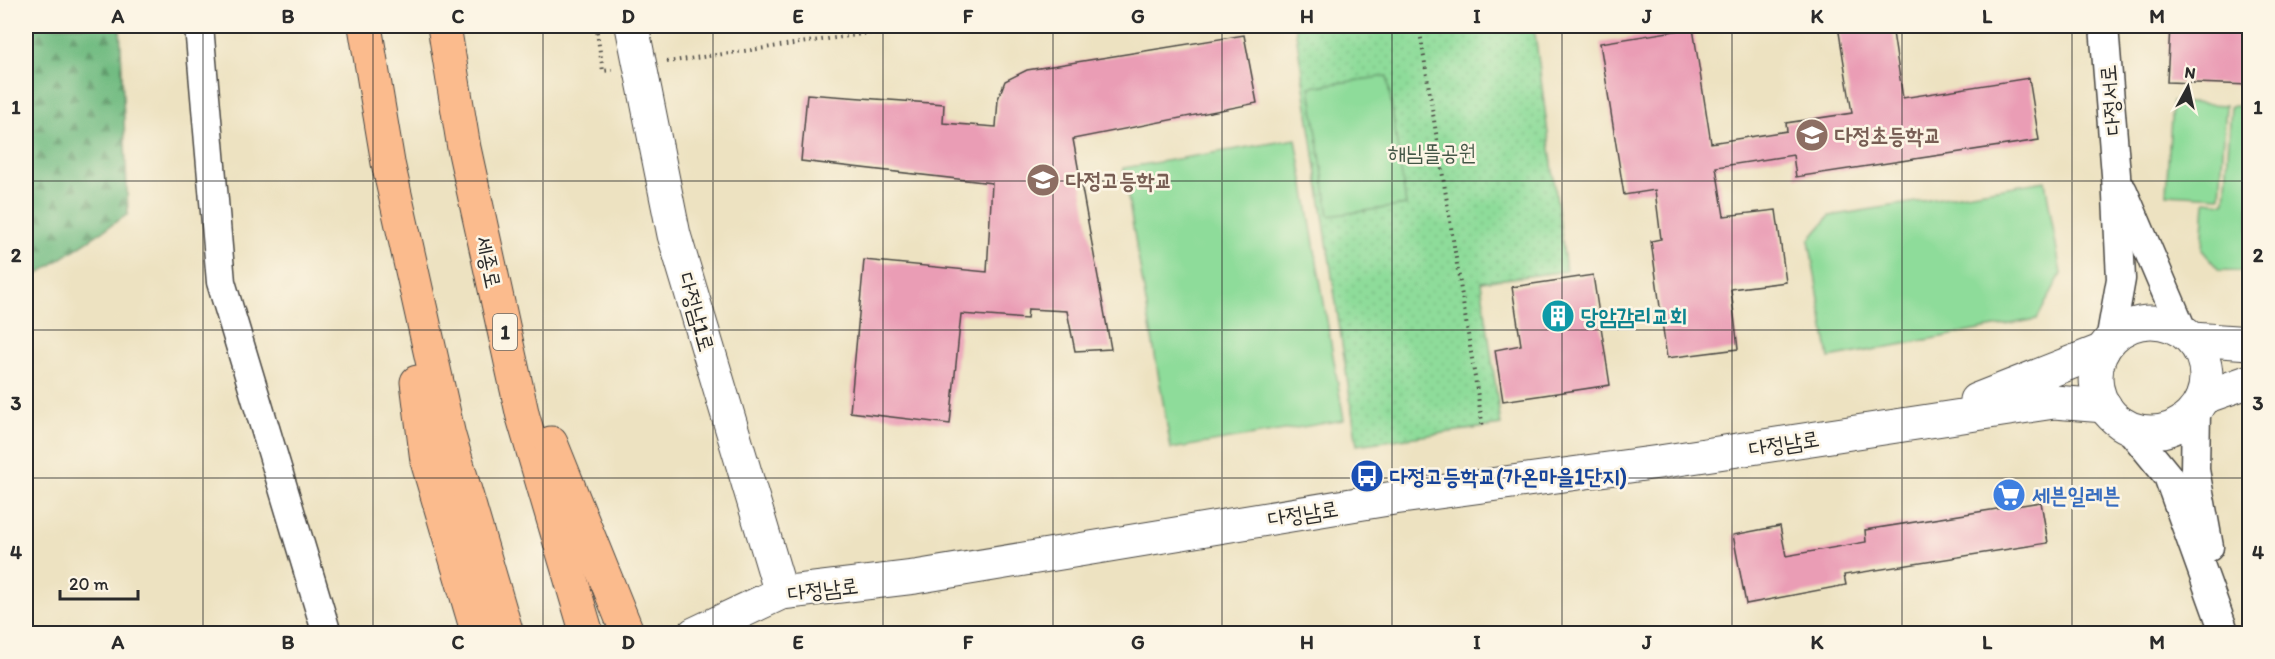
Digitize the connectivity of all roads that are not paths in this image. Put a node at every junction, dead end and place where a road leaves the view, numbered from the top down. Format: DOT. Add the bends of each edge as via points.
graph roads {
  1 [pos="199,26"];
  2 [pos="365,26"];
  3 [pos="444,26"];
  4 [pos="632,26"];
  5 [pos="2104,26"];
  6 [pos="388,163"];
  7 [pos="2116,175"];
  8 [pos="493,279"];
  9 [pos="2187,335"];
  10 [pos="2250,344"];
  11 [pos="2106,345"];
  12 [pos="2250,381"];
  13 [pos="2199,404"];
  14 [pos="2117,417"];
  15 [pos="1921,422"];
  16 [pos="781,593"];
  17 [pos="2224,628"];
  18 [pos="327,633"];
  19 [pos="478,633"];
  20 [pos="507,633"];
  21 [pos="587,633"];
  22 [pos="628,633"];
  23 [pos="694,633"];
  1 -- 18 [label="street" via="221,282"];
  2 -- 6 [label="highway"];
  3 -- 8 [label="highway, 세종로 / 1" via="464,148"];
  4 -- 16 [label="street, 다정남1로" via="674,235"];
  5 -- 7 [label="street, 다정서로"];
  6 -- 19 [label="highway" via="427,461"];
  6 -- 20 [label="highway" via="448,436"];
  7 -- 9 [label="street"];
  7 -- 11 [label="street, 다정서로" via="2121,279"];
  8 -- 21 [label="highway, 세종로 / 1" via="523,417"];
  8 -- 22 [label="highway" via="556,457"];
  9 -- 10 [label="street"];
  9 -- 11 [label="street" via="2165,323 2145,322 2126,328"];
  9 -- 13 [label="street" via="2203,357 2207,377"];
  11 -- 14 [label="street" via="2097,369 2097,388"];
  11 -- 15 [label="street"];
  12 -- 13 [label="street"];
  13 -- 14 [label="street" via="2177,426 2153,432"];
  13 -- 17 [label="street" via="2195,470"];
  14 -- 15 [label="street" via="2055,402"];
  14 -- 17 [label="street" via="2168,476"];
  15 -- 16 [label="street, 다정남로" via="1394,498 915,577"];
  16 -- 23 [label="street, 다정남로"];
}
